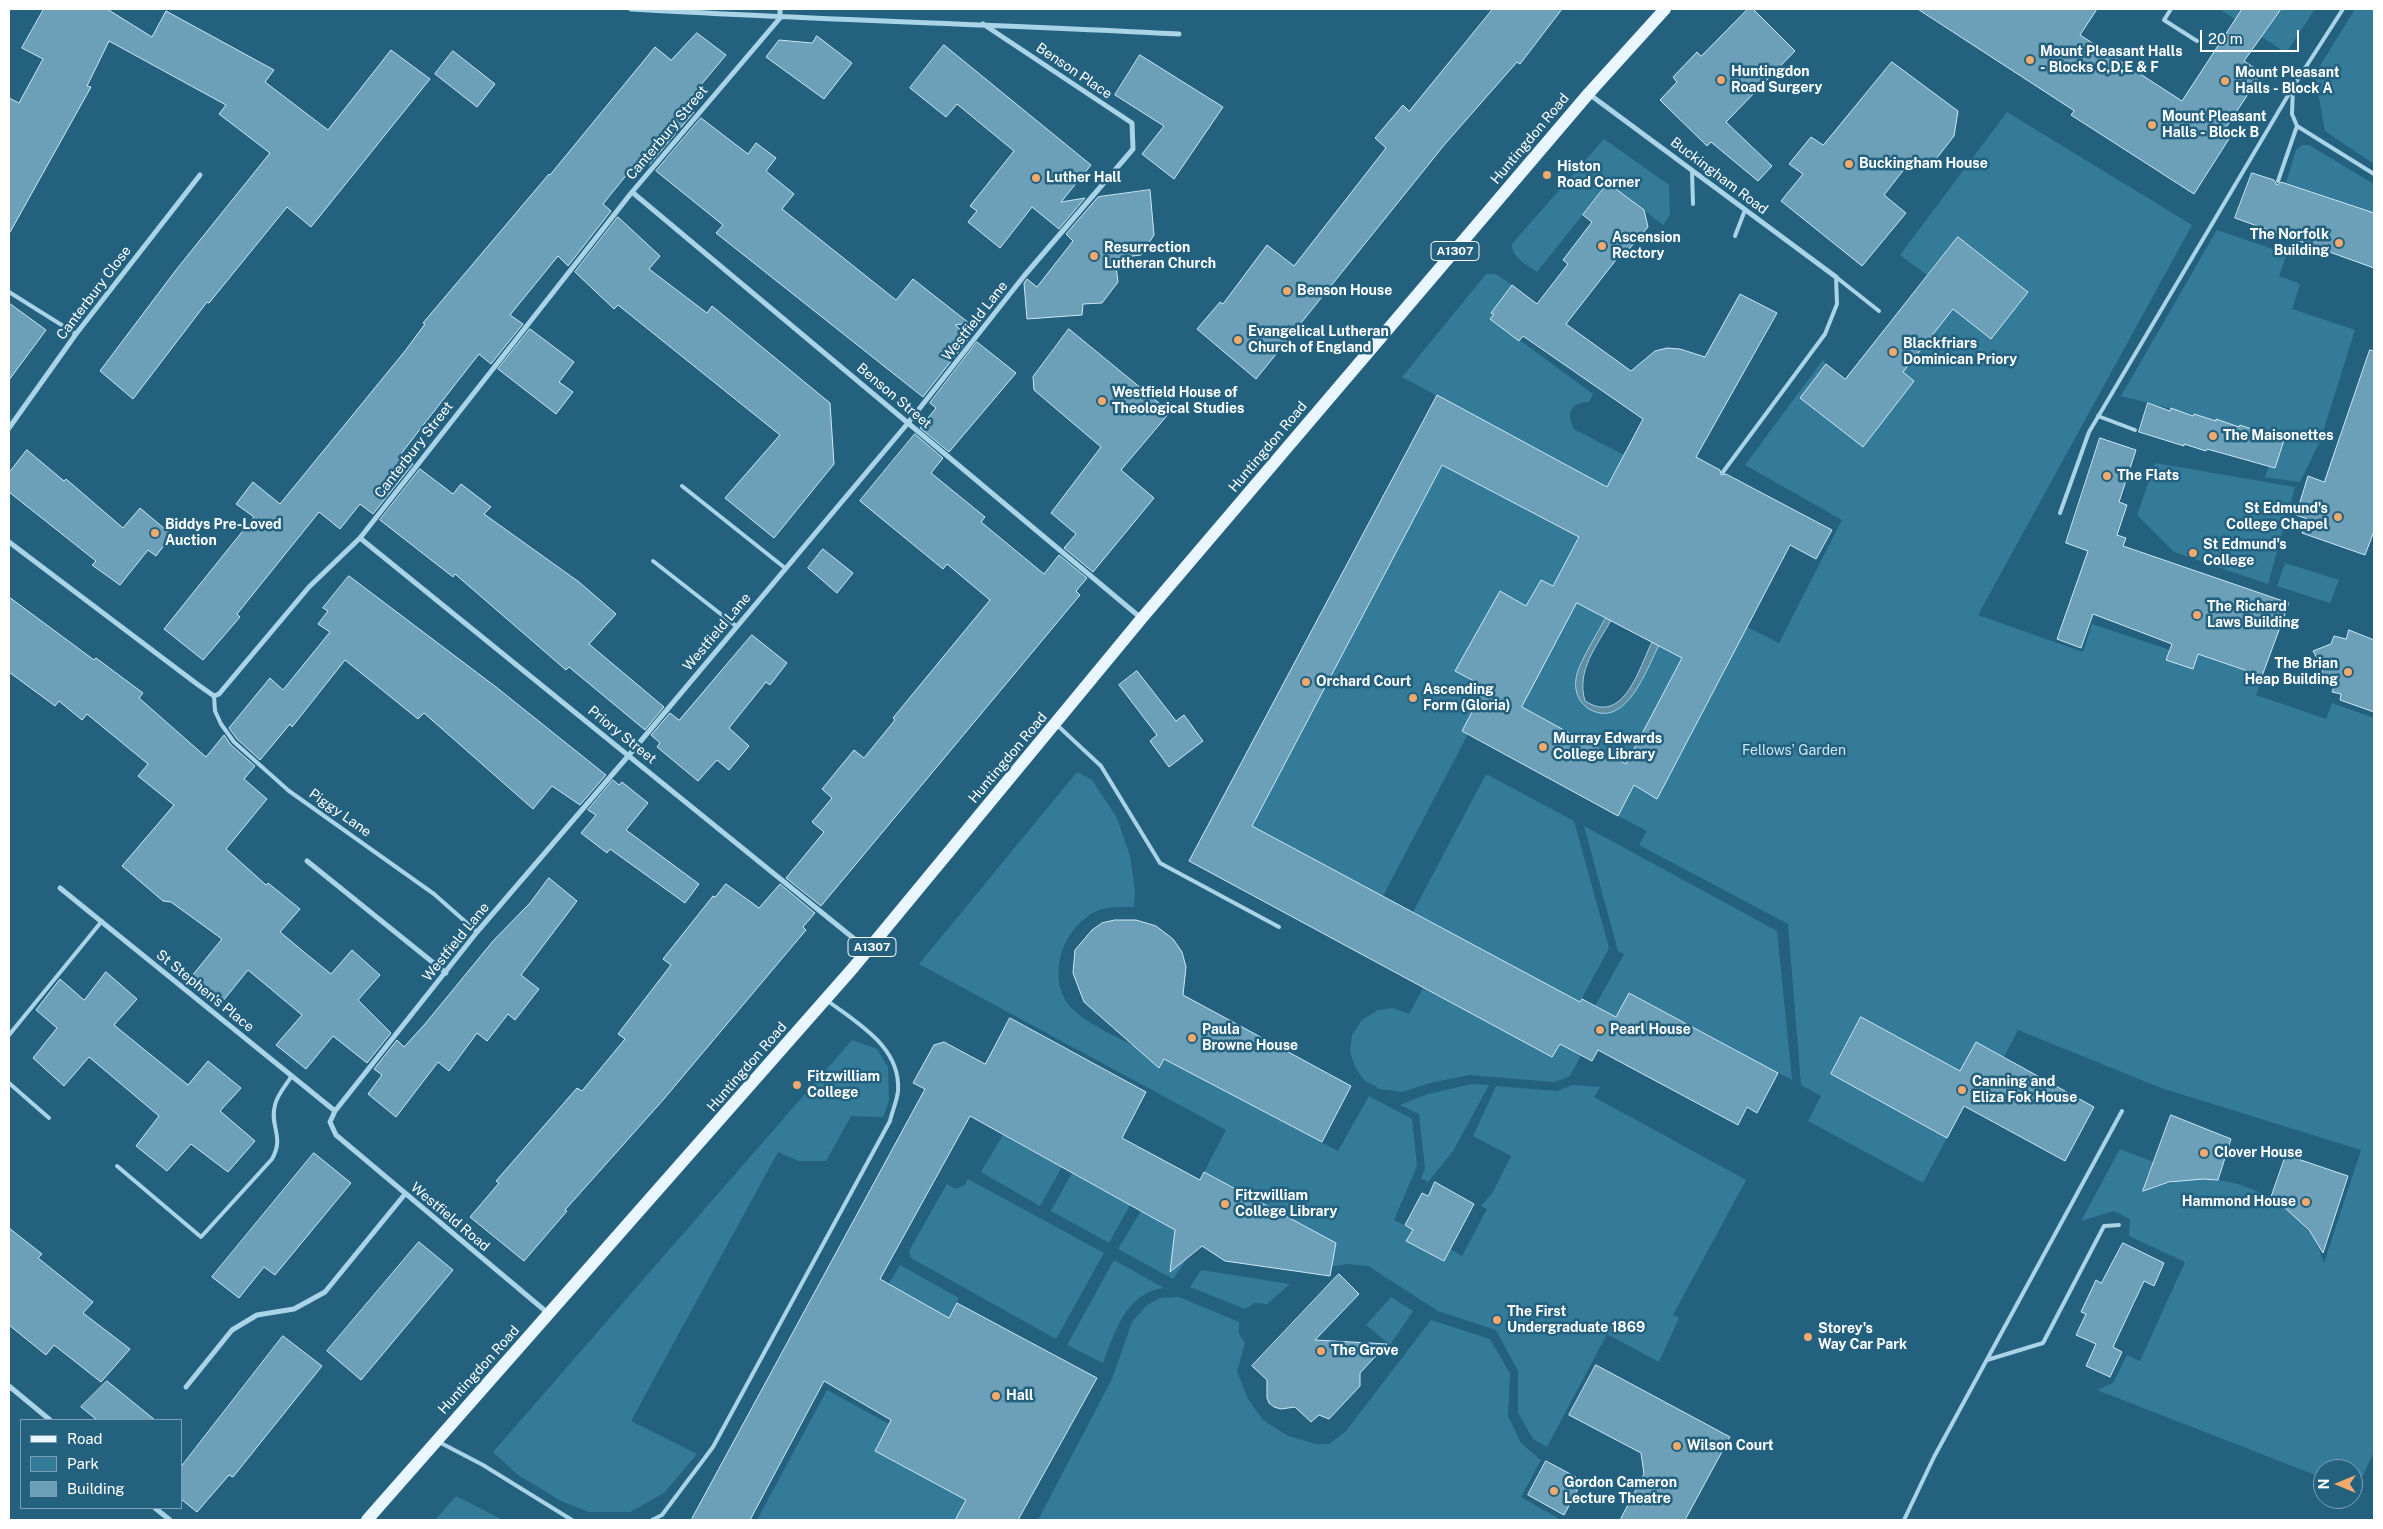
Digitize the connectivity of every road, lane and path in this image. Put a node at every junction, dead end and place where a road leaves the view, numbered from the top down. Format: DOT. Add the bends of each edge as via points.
graph roads {
  1 [pos="631,9"];
  2 [pos="780,9"];
  3 [pos="1665,9"];
  4 [pos="2171,9"];
  5 [pos="2343,9"];
  6 [pos="780,18"];
  7 [pos="983,24"];
  8 [pos="1179,34"];
  9 [pos="2197,41"];
  10 [pos="2294,87"];
  11 [pos="1589,93"];
  12 [pos="2297,126"];
  13 [pos="1133,149"];
  14 [pos="1692,171"];
  15 [pos="2374,174"];
  16 [pos="200,175"];
  17 [pos="2278,181"];
  18 [pos="632,192"];
  19 [pos="1693,204"];
  20 [pos="1745,210"];
  21 [pos="1736,236"];
  22 [pos="1836,277"];
  23 [pos="9,292"];
  24 [pos="1879,311"];
  25 [pos="76,334"];
  26 [pos="2098,416"];
  27 [pos="908,423"];
  28 [pos="9,428"];
  29 [pos="2135,430"];
  30 [pos="1723,472"];
  31 [pos="682,486"];
  32 [pos="2060,513"];
  33 [pos="360,538"];
  34 [pos="9,542"];
  35 [pos="653,561"];
  36 [pos="785,568"];
  37 [pos="1142,618"];
  38 [pos="736,626"];
  39 [pos="214,696"];
  40 [pos="1056,724"];
  41 [pos="629,755"];
  42 [pos="307,861"];
  43 [pos="60,888"];
  44 [pos="102,921"];
  45 [pos="1279,927"];
  46 [pos="477,932"];
  47 [pos="868,950"];
  48 [pos="446,972"];
  49 [pos="826,1000"];
  50 [pos="9,1035"];
  51 [pos="291,1077"];
  52 [pos="9,1083"];
  53 [pos="335,1111"];
  54 [pos="2122,1111"];
  55 [pos="50,1118"];
  56 [pos="116,1166"];
  57 [pos="405,1194"];
  58 [pos="2119,1225"];
  59 [pos="550,1315"];
  60 [pos="1987,1360"];
  61 [pos="9,1386"];
  62 [pos="186,1387"];
  63 [pos="49,1419"];
  64 [pos="436,1440"];
  65 [pos="156,1509"];
  66 [pos="170,1520"];
  67 [pos="367,1520"];
  68 [pos="572,1520"];
  69 [pos="652,1520"];
  70 [pos="1904,1520"];
  1 -- 6 [label="street"];
  2 -- 6 [label="street"];
  3 -- 11 [label="main road, Huntingdon Road / A1307"];
  4 -- 9 [label="lane" via="2164,20"];
  5 -- 10 [label="lane"];
  6 -- 7 [label="street"];
  6 -- 18 [label="street, Canterbury Street"];
  7 -- 8 [label="street"];
  7 -- 13 [label="street, Benson Place" via="1132,123"];
  10 -- 12 [label="lane" via="2292,114"];
  10 -- 26 [label="lane"];
  11 -- 14 [label="street, Buckingham Road"];
  11 -- 37 [label="main road, Huntingdon Road / A1307"];
  12 -- 15 [label="lane"];
  12 -- 17 [label="lane"];
  13 -- 27 [label="street, Westfield Lane" via="1024,276"];
  14 -- 19 [label="lane"];
  14 -- 20 [label="street, Buckingham Road"];
  16 -- 25 [label="street, Canterbury Close"];
  18 -- 27 [label="street, Benson Street"];
  18 -- 33 [label="street, Canterbury Street"];
  20 -- 21 [label="lane"];
  20 -- 22 [label="street, Buckingham Road"];
  22 -- 24 [label="lane"];
  22 -- 30 [label="lane" via="1837,304 1824,334"];
  23 -- 25 [label="lane"];
  25 -- 28 [label="street, Canterbury Close"];
  26 -- 29 [label="lane"];
  26 -- 32 [label="lane" via="2089,432"];
  27 -- 36 [label="street, Westfield Lane"];
  27 -- 37 [label="street, Benson Street"];
  31 -- 36 [label="lane"];
  33 -- 39 [label="street, Canterbury Street" via="309,587"];
  33 -- 41 [label="street, Priory Street"];
  34 -- 39 [label="street"];
  35 -- 38 [label="lane"];
  36 -- 38 [label="street, Westfield Lane"];
  37 -- 40 [label="main road, Huntingdon Road / A1307"];
  38 -- 41 [label="street, Westfield Lane"];
  39 -- 46 [label="lane, Piggy Lane" via="215,711 234,742 289,791 434,894"];
  40 -- 45 [label="lane" via="1100,766 1160,863"];
  40 -- 47 [label="main road, Huntingdon Road / A1307"];
  41 -- 46 [label="street, Westfield Lane"];
  41 -- 47 [label="street, Priory Street"];
  42 -- 48 [label="street"];
  43 -- 44 [label="street, St Stephen's Place"];
  44 -- 50 [label="lane"];
  44 -- 51 [label="street, St Stephen's Place"];
  46 -- 48 [label="street, Westfield Lane"];
  47 -- 49 [label="main road, Huntingdon Road / A1307"];
  48 -- 53 [label="street, Westfield Lane"];
  49 -- 59 [label="main road, Huntingdon Road / A1307"];
  49 -- 69 [label="lane" via="883,1044 895,1066 898,1091 890,1121 713,1447 662,1515"];
  51 -- 53 [label="street, St Stephen's Place"];
  51 -- 56 [label="lane" via="275,1104 273,1118 278,1148 275,1154 201,1237"];
  52 -- 55 [label="lane"];
  53 -- 57 [label="street, Westfield Road" via="330,1122 336,1135"];
  54 -- 60 [label="lane"];
  57 -- 59 [label="street, Westfield Road"];
  57 -- 62 [label="street" via="325,1292 294,1309 257,1315 232,1330"];
  58 -- 60 [label="lane" via="2104,1226 2043,1343"];
  59 -- 64 [label="main road, Huntingdon Road / A1307"];
  60 -- 70 [label="lane"];
  61 -- 63 [label="street"];
  64 -- 67 [label="main road, Huntingdon Road / A1307"];
  64 -- 68 [label="lane" via="483,1464"];
  65 -- 66 [label="street"];
}
